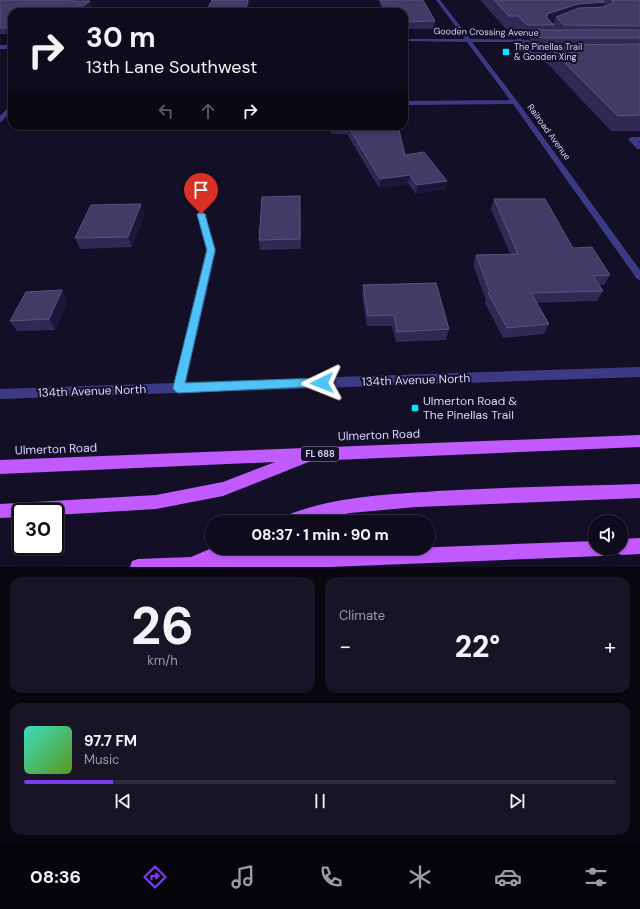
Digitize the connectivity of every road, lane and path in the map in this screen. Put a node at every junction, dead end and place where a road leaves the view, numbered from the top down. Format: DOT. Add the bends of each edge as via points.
graph roads {
  1 [pos="438,0"];
  2 [pos="408,40"];
  3 [pos="469,40"];
  4 [pos="518,40"];
  5 [pos="550,41"];
  6 [pos="563,55"];
  7 [pos="515,102"];
  8 [pos="408,103"];
  9 [pos="8,111"];
  10 [pos="0,120"];
  11 [pos="640,138"];
  12 [pos="640,147"];
  13 [pos="201,214"];
  14 [pos="640,277"];
  15 [pos="640,372"];
  16 [pos="178,388"];
  17 [pos="0,394"];
  18 [pos="640,441"];
  19 [pos="313,454"];
  20 [pos="0,467"];
  21 [pos="640,491"];
  22 [pos="0,511"];
  23 [pos="303,515"];
  24 [pos="640,546"];
  25 [pos="628,547"];
  26 [pos="588,549"];
  27 [pos="213,555"];
  28 [pos="191,565"];
  29 [pos="138,567"];
  1 -- 3 [label="street, Railroad Avenue"];
  2 -- 3 [label="street, Gooden Crossing Avenue"];
  3 -- 4 [label="street, Gooden Crossing Avenue"];
  3 -- 7 [label="street, Railroad Avenue"];
  4 -- 5 [label="street, Gooden Crossing Avenue"];
  4 -- 6 [label="street" via="532,54"];
  7 -- 8 [label="street"];
  7 -- 14 [label="street, Railroad Avenue"];
  9 -- 10 [label="street"];
  11 -- 12 [label="street" via="632,139"];
  13 -- 16 [label="street" via="211,250"];
  15 -- 16 [label="street, 134th Avenue North"];
  16 -- 17 [label="street, 134th Avenue North"];
  18 -- 19 [label="main road, Ulmerton Road / FL 688"];
  19 -- 20 [label="main road, Ulmerton Road / FL 688"];
  19 -- 22 [label="main road" via="223,489 156,502"];
  21 -- 23 [label="main road" via="360,504"];
  24 -- 25 [label="main road"];
  26 -- 28 [label="main road"];
  27 -- 28 [label="main road"];
  28 -- 29 [label="main road"];
}
